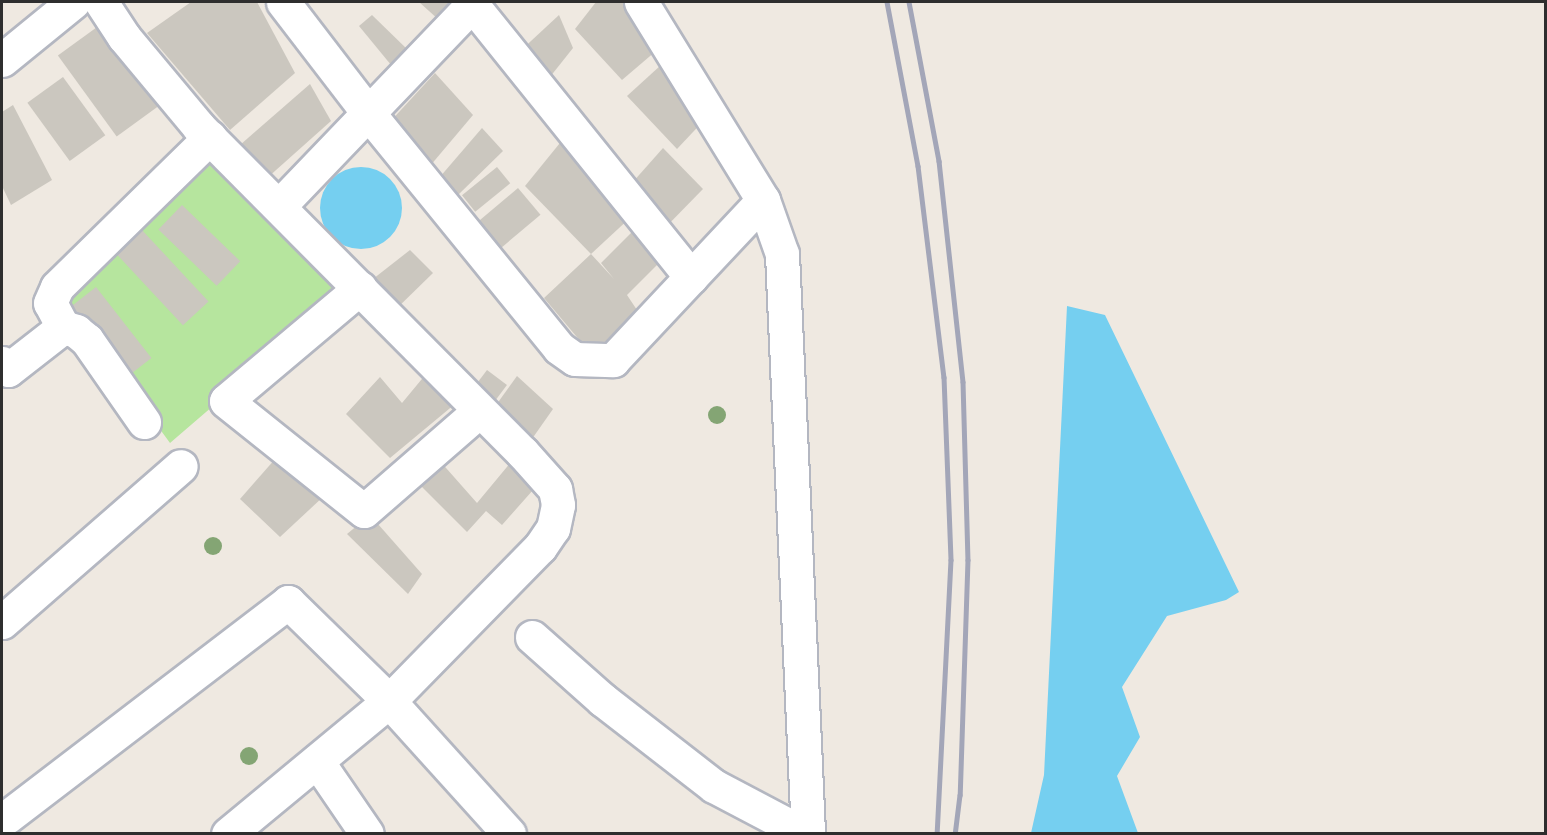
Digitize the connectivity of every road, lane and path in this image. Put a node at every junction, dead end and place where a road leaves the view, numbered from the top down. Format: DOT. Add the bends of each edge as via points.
graph roads {
  1 [pos="73,2"];
  2 [pos="101,2"];
  3 [pos="283,2"];
  4 [pos="473,2"];
  5 [pos="641,2"];
  6 [pos="2,60"];
  7 [pos="369,114"];
  8 [pos="210,137"];
  9 [pos="763,200"];
  10 [pos="280,206"];
  11 [pos="691,277"];
  12 [pos="360,288"];
  13 [pos="63,327"];
  14 [pos="4,369"];
  15 [pos="479,411"];
  16 [pos="144,422"];
  17 [pos="181,466"];
  18 [pos="2,622"];
  19 [pos="532,637"];
  20 [pos="389,701"];
  21 [pos="317,760"];
  22 [pos="8,820"];
  23 [pos="228,834"];
  24 [pos="367,834"];
  25 [pos="509,834"];
  26 [pos="807,834"];
  1 -- 6 [label="street"];
  2 -- 8 [label="street" via="124,37"];
  3 -- 7 [label="street"];
  4 -- 7 [label="street"];
  4 -- 11 [label="street"];
  5 -- 9 [label="street"];
  7 -- 10 [label="street"];
  7 -- 11 [label="street" via="559,348 575,359 613,360"];
  8 -- 10 [label="street"];
  8 -- 13 [label="street" via="57,287 50,303"];
  9 -- 11 [label="street"];
  9 -- 26 [label="street" via="782,254"];
  10 -- 12 [label="street"];
  12 -- 15 [label="street"];
  12 -- 15 [label="street" via="226,401 364,511"];
  13 -- 14 [label="street"];
  13 -- 16 [label="street" via="87,340"];
  15 -- 20 [label="street" via="555,489 558,505 553,528 540,547"];
  17 -- 18 [label="street"];
  19 -- 26 [label="street" via="603,700 714,786"];
  20 -- 21 [label="street"];
  20 -- 22 [label="street" via="288,602"];
  20 -- 25 [label="street"];
  21 -- 23 [label="street"];
  21 -- 24 [label="street"];
}
